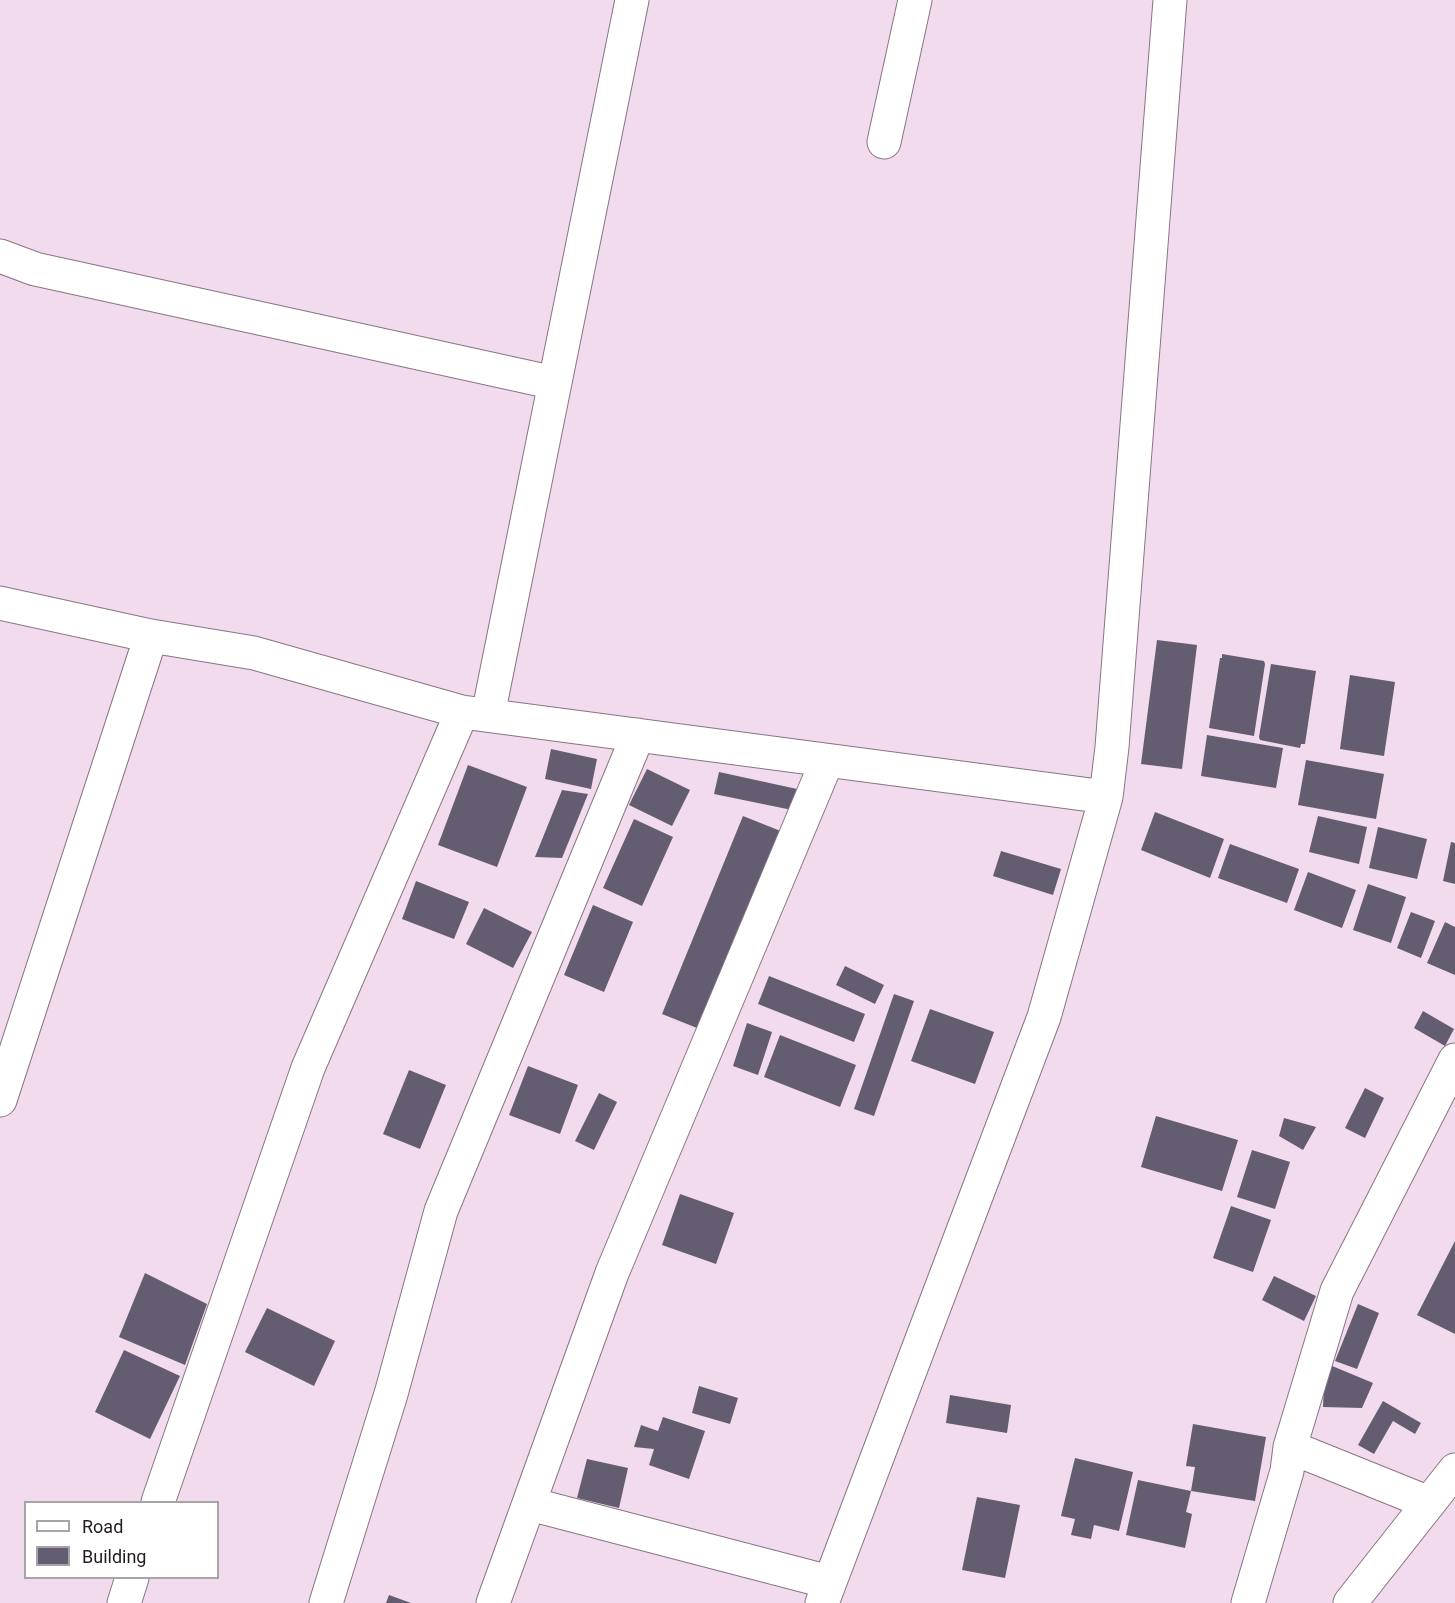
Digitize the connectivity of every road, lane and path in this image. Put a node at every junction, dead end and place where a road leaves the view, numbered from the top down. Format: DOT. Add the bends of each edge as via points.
graph roads {
  1 [pos="632,0"];
  2 [pos="915,0"];
  3 [pos="1170,0"];
  4 [pos="884,142"];
  5 [pos="0,256"];
  6 [pos="555,383"];
  7 [pos="0,603"];
  8 [pos="151,636"];
  9 [pos="475,714"];
  10 [pos="638,735"];
  11 [pos="827,760"];
  12 [pos="1106,797"];
  13 [pos="1455,1060"];
  14 [pos="0,1100"];
  15 [pos="1290,1447"];
  16 [pos="1455,1470"];
  17 [pos="159,1501"];
  18 [pos="1429,1503"];
  19 [pos="530,1504"];
  20 [pos="132,1579"];
  21 [pos="825,1592"];
  22 [pos="123,1603"];
  23 [pos="326,1603"];
  24 [pos="493,1603"];
  25 [pos="1248,1603"];
  26 [pos="1350,1603"];
  1 -- 6 [label="street"];
  2 -- 4 [label="street"];
  3 -- 12 [label="street"];
  5 -- 6 [label="street" via="36,269"];
  6 -- 9 [label="street"];
  7 -- 8 [label="street"];
  8 -- 9 [label="street" via="254,653"];
  8 -- 14 [label="street"];
  9 -- 10 [label="street"];
  9 -- 17 [label="street" via="308,1068"];
  10 -- 11 [label="street"];
  10 -- 23 [label="street" via="441,1211 391,1394"];
  11 -- 12 [label="street"];
  11 -- 19 [label="street" via="612,1273"];
  12 -- 21 [label="street" via="1044,1017"];
  13 -- 15 [label="street" via="1336,1291"];
  15 -- 18 [label="street"];
  15 -- 25 [label="street" via="1287,1471"];
  16 -- 18 [label="street"];
  18 -- 26 [label="street"];
  19 -- 21 [label="street"];
  19 -- 24 [label="street"];
  20 -- 22 [label="street"];
}
